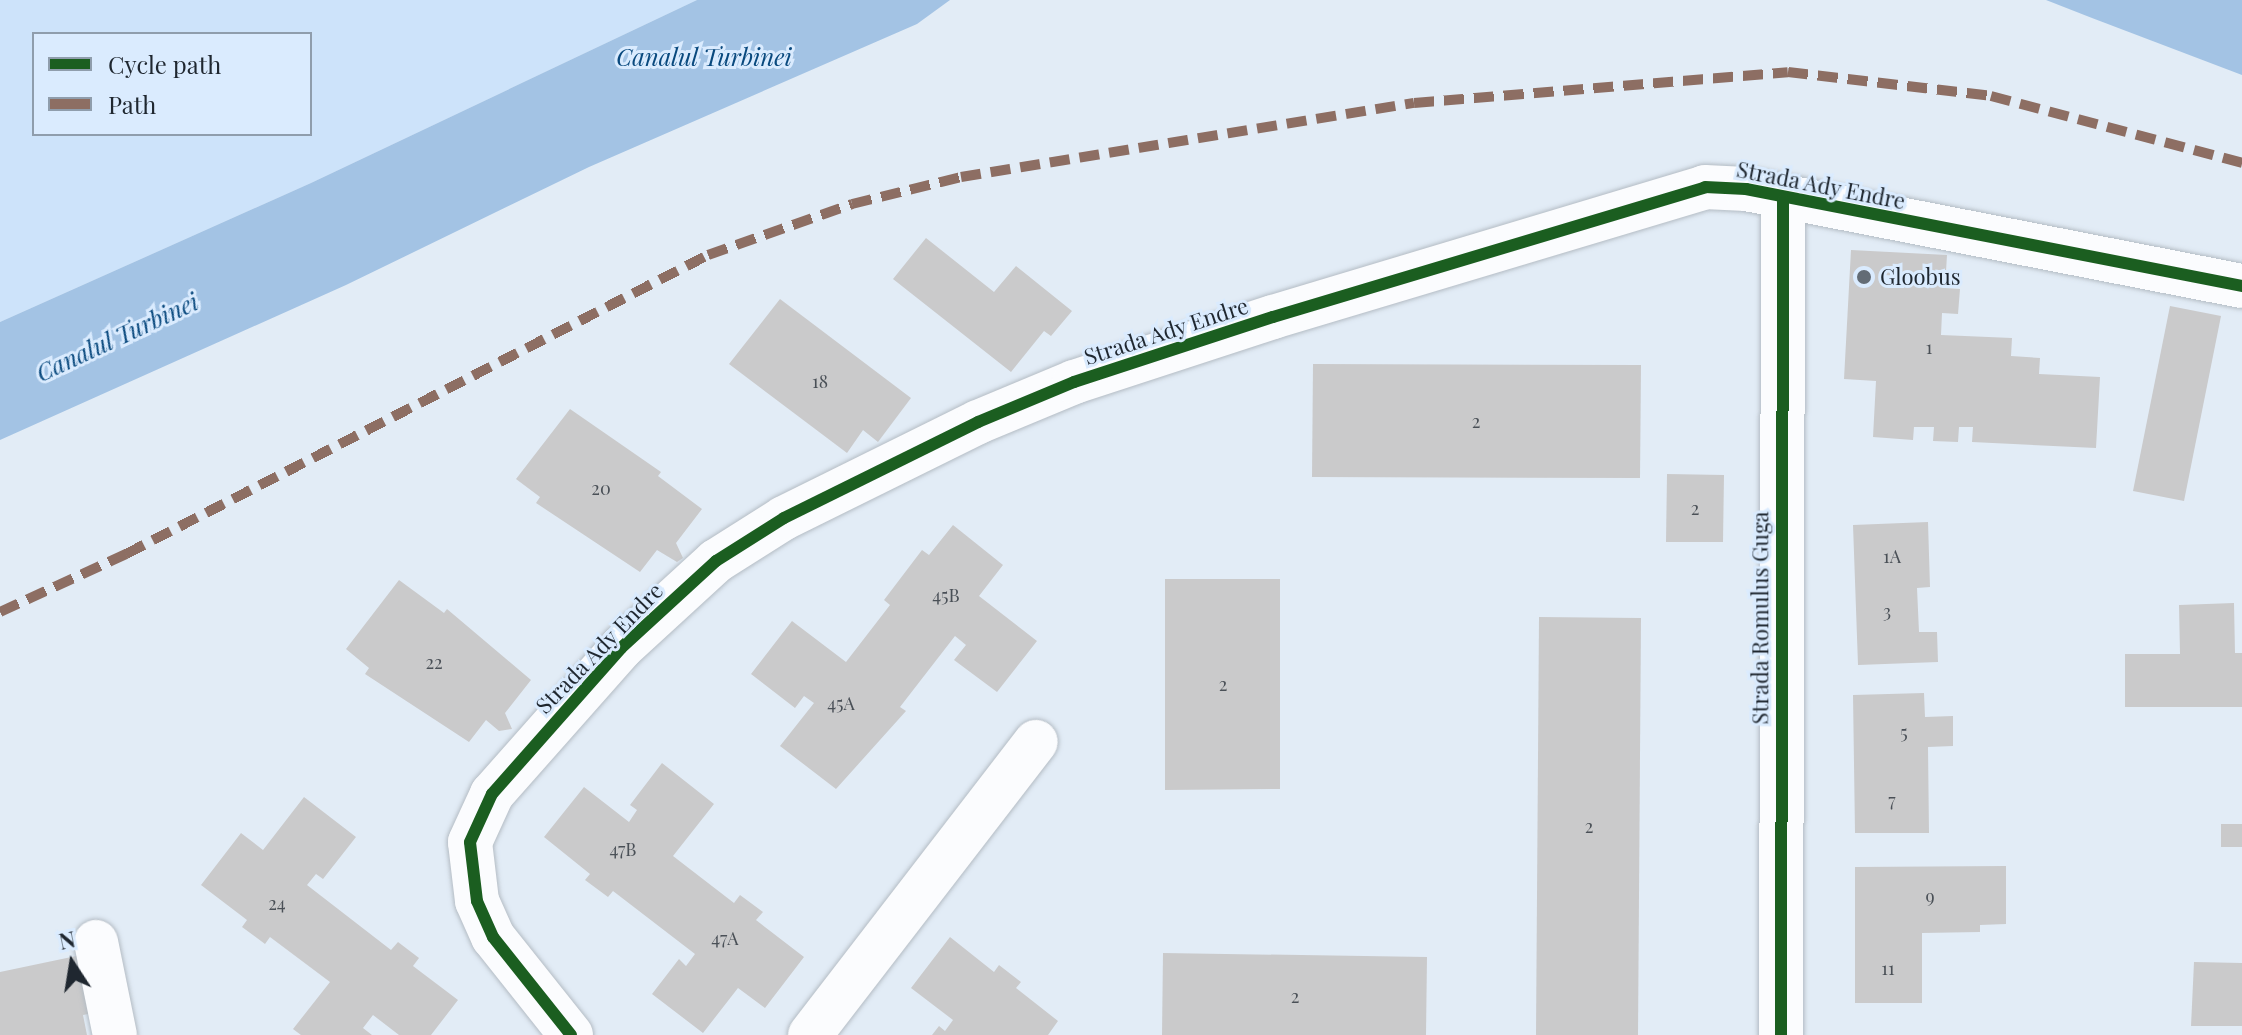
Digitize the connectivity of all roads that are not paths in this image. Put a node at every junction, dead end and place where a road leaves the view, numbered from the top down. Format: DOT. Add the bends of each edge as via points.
graph roads {
  1 [pos="1783,200"];
  2 [pos="2242,286"];
  3 [pos="1036,742"];
  4 [pos="96,942"];
  5 [pos="562,1030"];
  6 [pos="115,1035"];
  7 [pos="810,1035"];
  8 [pos="1781,1035"];
  1 -- 2 [label="street, Strada Ady Endre"];
  1 -- 5 [label="street, Strada Ady Endre" via="1722,186 1676,193 1074,382 897,460 784,518 716,561 621,648 504,776 470,842 477,901 493,937"];
  1 -- 8 [label="street, Strada Romulus Guga"];
  3 -- 7 [label="street"];
  4 -- 6 [label="street"];
}
